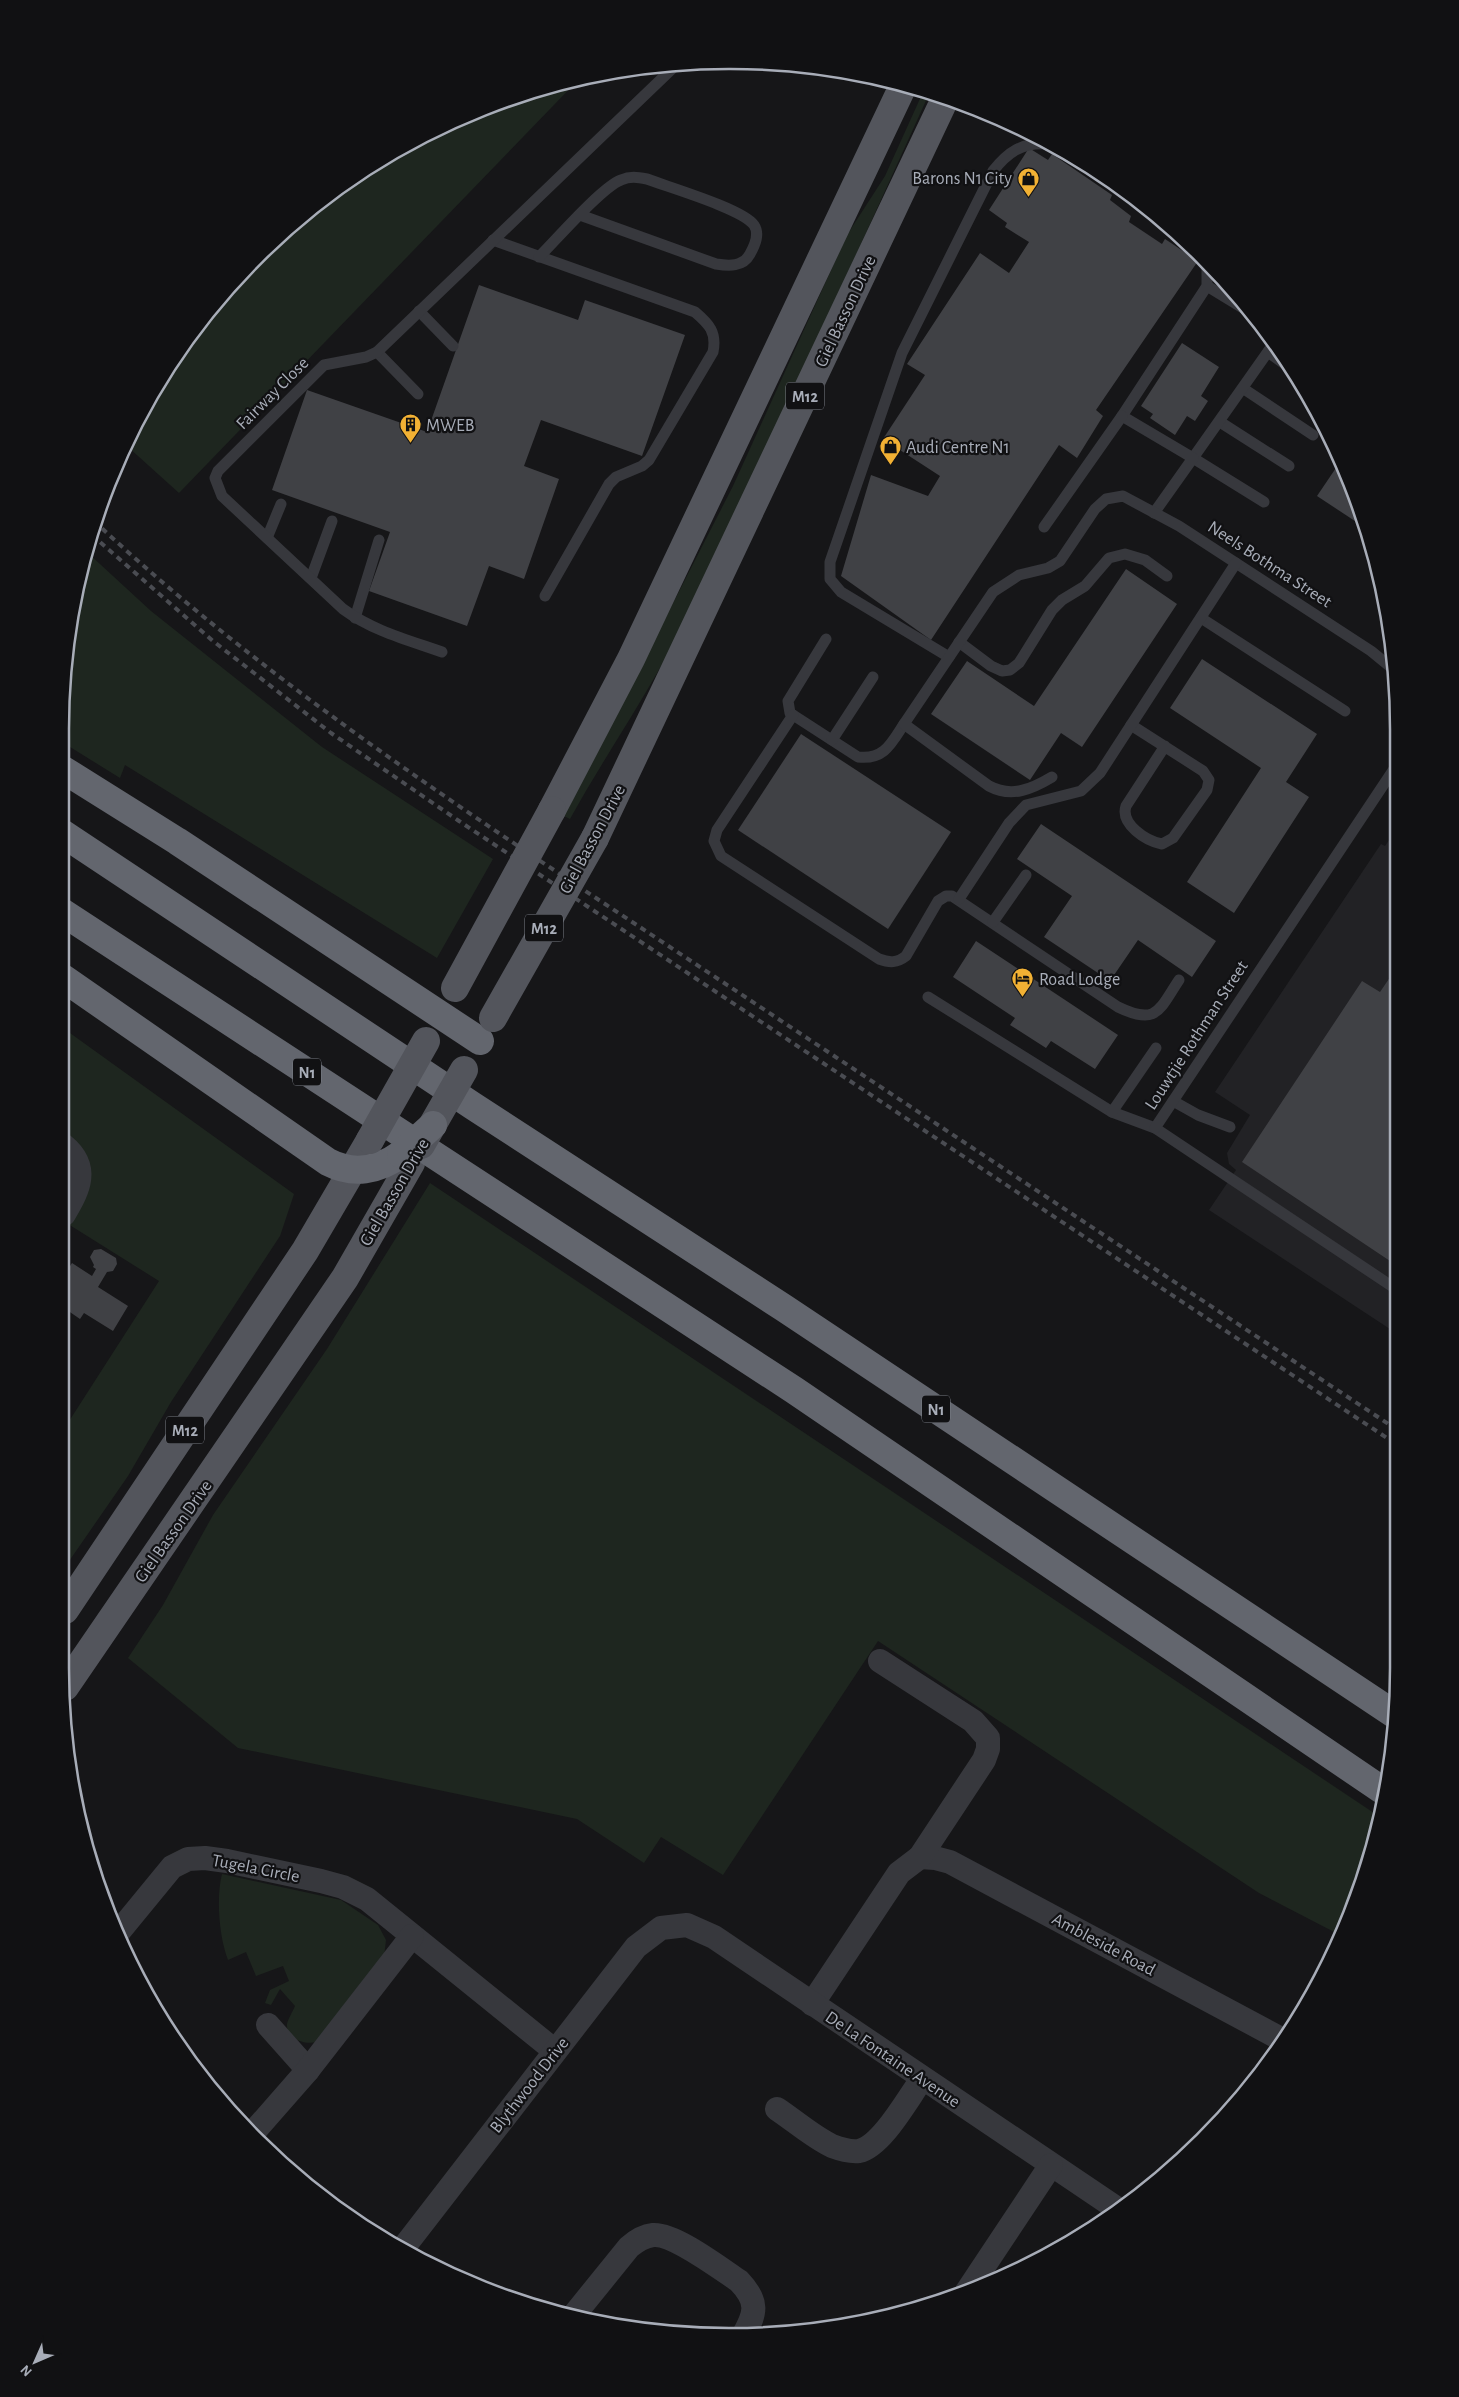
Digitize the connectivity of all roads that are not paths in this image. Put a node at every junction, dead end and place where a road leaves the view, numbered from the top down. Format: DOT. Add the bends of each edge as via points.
graph roads {
  1 [pos="666,72"];
  2 [pos="901,91"];
  3 [pos="942,104"];
  4 [pos="1036,145"];
  5 [pos="580,215"];
  6 [pos="493,240"];
  7 [pos="539,257"];
  8 [pos="1207,273"];
  9 [pos="1207,286"];
  10 [pos="1232,302"];
  11 [pos="419,312"];
  12 [pos="453,346"];
  13 [pos="1270,349"];
  14 [pos="377,352"];
  15 [pos="1244,389"];
  16 [pos="418,394"];
  17 [pos="1122,416"];
  18 [pos="1220,422"];
  19 [pos="1313,436"];
  20 [pos="1193,458"];
  21 [pos="1289,466"];
  22 [pos="1264,502"];
  23 [pos="281,504"];
  24 [pos="1154,513"];
  25 [pos="332,521"];
  26 [pos="1044,527"];
  27 [pos="268,538"];
  28 [pos="379,540"];
  29 [pos="1236,563"];
  30 [pos="1167,576"];
  31 [pos="311,578"];
  32 [pos="545,596"];
  33 [pos="356,618"];
  34 [pos="1201,618"];
  35 [pos="826,639"];
  36 [pos="959,642"];
  37 [pos="442,652"];
  38 [pos="949,657"];
  39 [pos="1387,664"];
  40 [pos="873,677"];
  41 [pos="1344,711"];
  42 [pos="793,715"];
  43 [pos="904,724"];
  44 [pos="1131,725"];
  45 [pos="832,740"];
  46 [pos="1165,746"];
  47 [pos="69,774"];
  48 [pos="1390,775"];
  49 [pos="1052,777"];
  50 [pos="69,838"];
  51 [pos="1026,875"];
  52 [pos="959,899"];
  53 [pos="69,917"];
  54 [pos="993,922"];
  55 [pos="1179,980"];
  56 [pos="69,982"];
  57 [pos="928,997"];
  58 [pos="441,1015"];
  59 [pos="486,1030"];
  60 [pos="1156,1048"];
  61 [pos="1172,1101"];
  62 [pos="1112,1112"];
  63 [pos="432,1125"];
  64 [pos="1230,1127"];
  65 [pos="1155,1128"];
  66 [pos="69,1150"];
  67 [pos="406,1158"];
  68 [pos="352,1170"];
  69 [pos="69,1205"];
  70 [pos="1390,1285"];
  71 [pos="69,1604"];
  72 [pos="880,1660"];
  73 [pos="69,1682"];
  74 [pos="1389,1711"];
  75 [pos="1379,1788"];
  76 [pos="920,1857"];
  77 [pos="122,1927"];
  78 [pos="661,1928"];
  79 [pos="412,1936"];
  80 [pos="812,2004"];
  81 [pos="268,2024"];
  82 [pos="1278,2037"];
  83 [pos="555,2051"];
  84 [pos="308,2070"];
  85 [pos="922,2079"];
  86 [pos="777,2109"];
  87 [pos="256,2129"];
  88 [pos="1051,2165"];
  89 [pos="1113,2206"];
  90 [pos="406,2244"];
  91 [pos="974,2281"];
  92 [pos="578,2311"];
  93 [pos="747,2328"];
  1 -- 6 [label="lane, Fairway Close"];
  2 -- 58 [label="main road, M12, bridge" via="631,659"];
  3 -- 59 [label="main road, Giel Basson Drive / M12, bridge" via="596,838"];
  4 -- 38 [label="lane" via="1014,149 993,171 902,353 830,562 830,579 841,592"];
  5 -- 5 [label="lane" via="613,184 632,176 735,212 754,225 757,234 747,259 728,266"];
  5 -- 7 [label="lane"];
  6 -- 7 [label="lane"];
  6 -- 11 [label="lane, Fairway Close"];
  7 -- 32 [label="lane" via="695,312 713,330 715,341 713,352 657,449 642,466 616,477 609,484"];
  8 -- 9 [label="lane"];
  9 -- 10 [label="lane"];
  9 -- 17 [label="lane"];
  11 -- 12 [label="lane"];
  11 -- 14 [label="lane, Fairway Close"];
  13 -- 15 [label="lane"];
  14 -- 16 [label="lane"];
  14 -- 27 [label="lane, Fairway Close" via="324,365 218,471 215,478 222,496"];
  15 -- 18 [label="lane"];
  15 -- 19 [label="lane"];
  17 -- 20 [label="lane"];
  17 -- 26 [label="lane"];
  18 -- 20 [label="lane"];
  18 -- 21 [label="lane"];
  20 -- 22 [label="lane"];
  20 -- 24 [label="lane"];
  23 -- 27 [label="lane"];
  24 -- 29 [label="lane, Neels Bothma Street"];
  24 -- 36 [label="lane, Neels Bothma Street" via="1123,496 1106,499 1095,509 1060,561 1020,576 993,592"];
  25 -- 31 [label="lane"];
  27 -- 31 [label="lane, Fairway Close"];
  28 -- 33 [label="lane"];
  29 -- 34 [label="lane"];
  29 -- 39 [label="lane, Neels Bothma Street"];
  30 -- 36 [label="lane" via="1145,560 1126,554 1109,558 1086,586 1052,610 1019,663 1010,670 1002,671 992,666"];
  31 -- 33 [label="lane, Fairway Close"];
  33 -- 37 [label="lane, Fairway Close" via="378,630"];
  34 -- 41 [label="lane"];
  34 -- 44 [label="lane"];
  35 -- 42 [label="lane" via="788,700"];
  36 -- 38 [label="lane"];
  38 -- 43 [label="lane"];
  40 -- 45 [label="lane"];
  42 -- 45 [label="lane"];
  42 -- 52 [label="lane" via="717,830 714,841 721,856 887,962 900,961 906,956 938,901 946,896"];
  43 -- 45 [label="lane" via="886,750 870,758 858,757"];
  43 -- 49 [label="lane" via="1002,792 1013,793"];
  44 -- 46 [label="lane"];
  44 -- 52 [label="lane" via="1091,783 1072,794 1026,805 1018,813"];
  46 -- 46 [label="lane" via="1203,770 1209,785 1174,838 1162,844 1154,843 1134,828 1124,814"];
  47 -- 58 [label="highway"];
  48 -- 61 [label="lane, Louwtjie Rothman Street"];
  50 -- 74 [label="highway, N1"];
  51 -- 54 [label="lane"];
  52 -- 54 [label="lane"];
  53 -- 75 [label="highway, N1" via="794,1390"];
  54 -- 55 [label="lane" via="1134,1015 1152,1015"];
  56 -- 68 [label="highway" via="324,1160"];
  57 -- 62 [label="lane"];
  58 -- 59 [label="highway"];
  58 -- 68 [label="main road, M12, bridge"];
  59 -- 63 [label="main road, Giel Basson Drive / M12, bridge"];
  60 -- 62 [label="lane"];
  61 -- 64 [label="lane" via="1198,1116"];
  61 -- 65 [label="lane, Louwtjie Rothman Street"];
  62 -- 65 [label="lane"];
  63 -- 67 [label="highway, bridge"];
  65 -- 70 [label="lane, Louwtjie Rothman Street"];
  66 -- 69 [label="street" via="80,1175 77,1191"];
  67 -- 68 [label="highway"];
  67 -- 73 [label="main road, Giel Basson Drive / M12" via="346,1278"];
  68 -- 71 [label="main road, M12" via="306,1251"];
  72 -- 76 [label="street" via="973,1721 988,1738 984,1760"];
  76 -- 80 [label="street" via="899,1873"];
  76 -- 82 [label="street, Ambleside Road" via="950,1862"];
  77 -- 79 [label="street, Tugela Circle" via="172,1866 188,1859 205,1858 343,1887 367,1899"];
  78 -- 80 [label="street, De La Fontaine Avenue" via="687,1925 714,1937"];
  78 -- 83 [label="street, Blythwood Drive" via="636,1947"];
  79 -- 83 [label="street, Tugela Circle"];
  79 -- 84 [label="street"];
  80 -- 85 [label="street, De La Fontaine Avenue"];
  81 -- 84 [label="street"];
  83 -- 90 [label="street, Blythwood Drive"];
  84 -- 87 [label="street"];
  85 -- 86 [label="street" via="878,2139 858,2151 832,2146"];
  85 -- 88 [label="street, De La Fontaine Avenue"];
  88 -- 89 [label="street, De La Fontaine Avenue"];
  88 -- 91 [label="street"];
  92 -- 93 [label="street" via="629,2247 639,2239 654,2235 670,2236 747,2289 754,2303 754,2316"];
}
